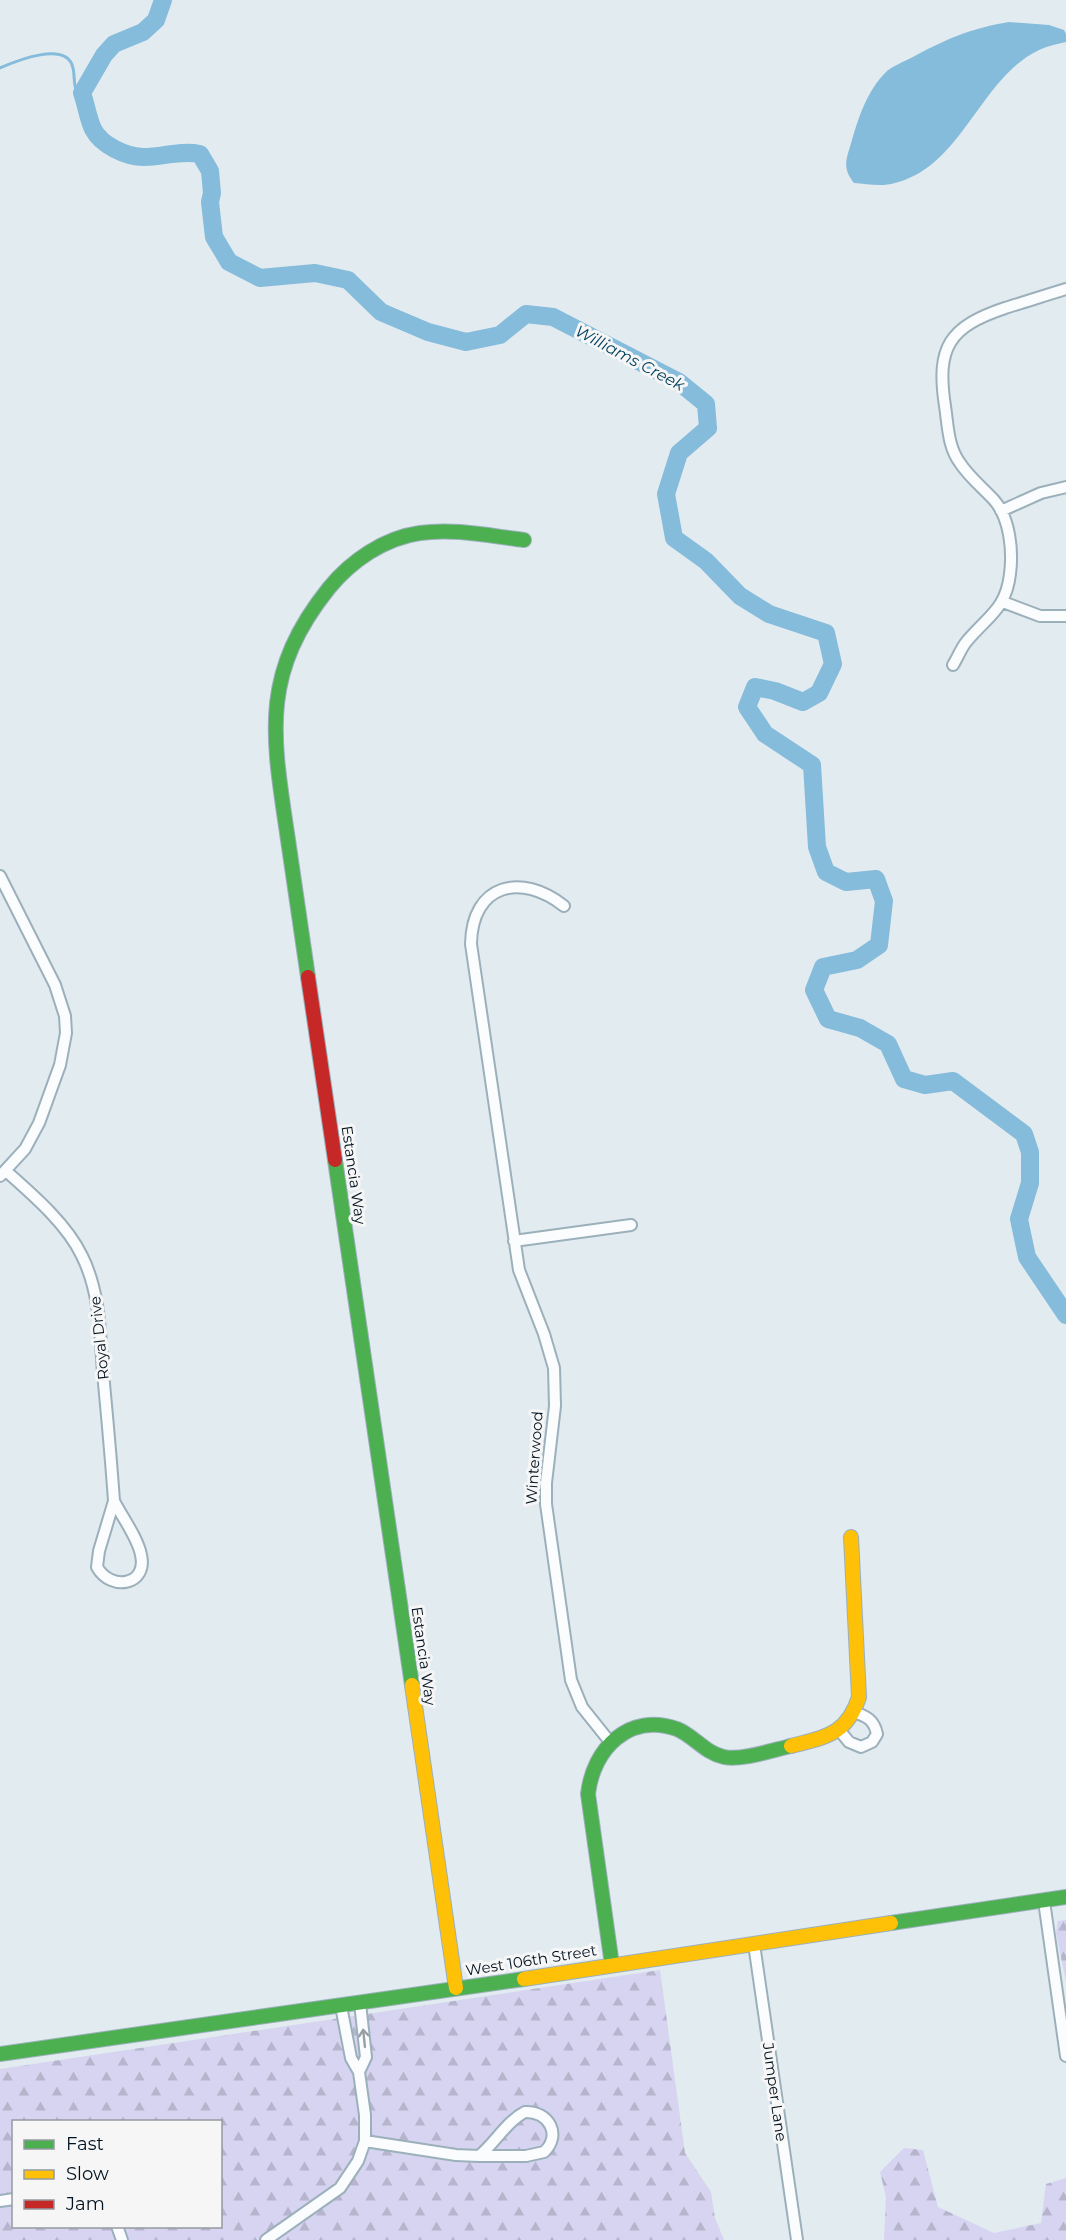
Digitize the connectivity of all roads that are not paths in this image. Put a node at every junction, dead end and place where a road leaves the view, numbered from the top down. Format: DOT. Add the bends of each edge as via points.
graph roads {
  1 [pos="1066,289"];
  2 [pos="1066,487"];
  3 [pos="1001,511"];
  4 [pos="524,540"];
  5 [pos="1003,602"];
  6 [pos="1066,616"];
  7 [pos="954,664"];
  8 [pos="0,876"];
  9 [pos="564,906"];
  10 [pos="3,1173"];
  11 [pos="631,1225"];
  12 [pos="514,1241"];
  13 [pos="114,1501"];
  14 [pos="850,1537"];
  15 [pos="853,1712"];
  16 [pos="840,1731"];
  17 [pos="610,1742"];
  18 [pos="1066,1898"];
  19 [pos="1044,1901"];
  20 [pos="754,1944"];
  21 [pos="612,1965"];
  22 [pos="456,1988"];
  23 [pos="360,2003"];
  24 [pos="341,2006"];
  25 [pos="0,2054"];
  26 [pos="1066,2056"];
  27 [pos="359,2072"];
  28 [pos="365,2141"];
  29 [pos="479,2156"];
  30 [pos="266,2240"];
  31 [pos="797,2240"];
  1 -- 3 [label="street" via="966,324 952,338 943,361 941,382 952,447 961,465"];
  2 -- 3 [label="street" via="1041,493"];
  3 -- 5 [label="street" via="1011,562"];
  4 -- 22 [label="street, Estancia Way" via="427,532 404,536 366,556 326,591 295,638 285,663 275,711 275,747"];
  5 -- 6 [label="street" via="1040,616"];
  5 -- 7 [label="street" via="968,639"];
  8 -- 10 [label="street" via="55,985 66,1024 60,1065 39,1123 25,1149"];
  9 -- 12 [label="street, Winterwood" via="529,887 505,888 481,908 472,926"];
  10 -- 13 [label="street, Royal Drive" via="60,1224 82,1255 93,1283"];
  11 -- 12 [label="street"];
  12 -- 17 [label="street, Winterwood" via="525,1289 554,1368 555,1406 546,1504 571,1680 582,1707"];
  13 -- 13 [label="street, Royal Drive" via="97,1567 106,1578 120,1583 134,1578 142,1562"];
  14 -- 15 [label="street" via="861,1679"];
  15 -- 16 [label="street"];
  15 -- 16 [label="street" via="871,1719 877,1734 872,1742 861,1747 849,1742"];
  16 -- 17 [label="street" via="735,1758 717,1755 696,1739 665,1727 633,1729"];
  17 -- 21 [label="street" via="590,1773 588,1794"];
  18 -- 19 [label="street, West 106th Street"];
  19 -- 20 [label="street, West 106th Street"];
  19 -- 26 [label="street"];
  20 -- 21 [label="street, West 106th Street"];
  20 -- 31 [label="street, Jumper Lane"];
  21 -- 22 [label="street, West 106th Street"];
  22 -- 23 [label="street, West 106th Street"];
  23 -- 24 [label="street, West 106th Street"];
  27 -- 23 [label="street, one-way" via="366,2056"];
  24 -- 25 [label="street, West 106th Street"];
  24 -- 27 [label="street" via="351,2058"];
  27 -- 28 [label="street"];
  28 -- 29 [label="street"];
  28 -- 30 [label="street" via="358,2161 339,2188"];
  29 -- 29 [label="street" via="544,2152 554,2135 550,2122 539,2113 525,2112"];
}
